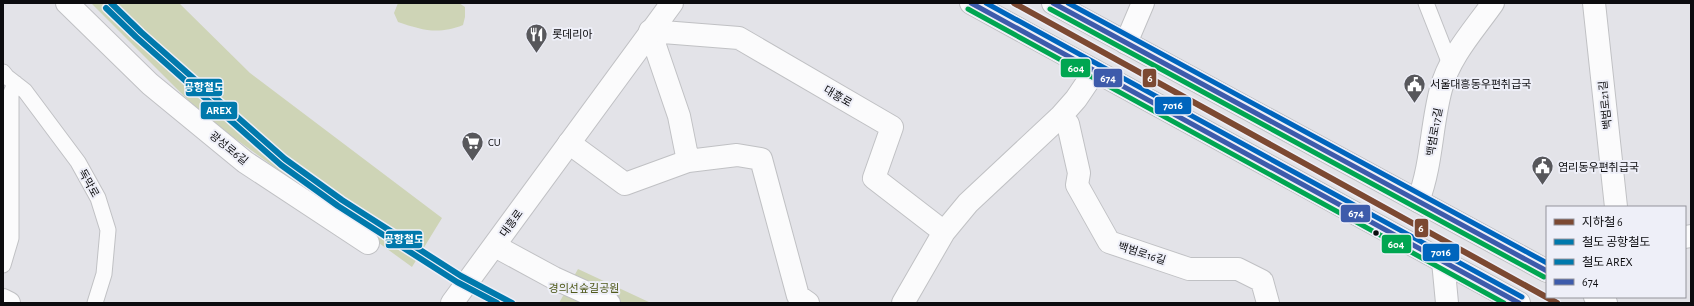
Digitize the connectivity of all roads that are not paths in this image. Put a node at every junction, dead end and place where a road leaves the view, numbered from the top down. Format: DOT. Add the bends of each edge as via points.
graph roads {
  1 [pos="67,3"];
  2 [pos="672,3"];
  3 [pos="971,3"];
  4 [pos="1053,3"];
  5 [pos="1143,3"];
  6 [pos="1426,3"];
  7 [pos="1493,3"];
  8 [pos="1594,3"];
  9 [pos="650,31"];
  10 [pos="1126,43"];
  11 [pos="1450,64"];
  12 [pos="1095,71"];
  13 [pos="3,72"];
  14 [pos="15,83"];
  15 [pos="1061,116"];
  16 [pos="569,143"];
  17 [pos="688,161"];
  18 [pos="1418,201"];
  19 [pos="1616,206"];
  20 [pos="944,232"];
  21 [pos="368,243"];
  22 [pos="495,246"];
  23 [pos="1443,261"];
  24 [pos="3,265"];
  25 [pos="1546,270"];
  26 [pos="1597,298"];
  27 [pos="3,300"];
  28 [pos="9,303"];
  29 [pos="95,303"];
  30 [pos="452,303"];
  31 [pos="609,303"];
  32 [pos="808,303"];
  33 [pos="903,303"];
  34 [pos="1268,303"];
  35 [pos="1446,303"];
  36 [pos="1519,303"];
  37 [pos="1606,303"];
  1 -- 21 [label="street, 광성로6길" via="150,84 245,162"];
  2 -- 9 [label="street, 대흥로"];
  3 -- 12 [label="street"];
  4 -- 10 [label="street"];
  5 -- 10 [label="street"];
  6 -- 11 [label="lane"];
  7 -- 11 [label="street, 백범로17길"];
  8 -- 19 [label="street, 백범로21길"];
  9 -- 16 [label="street, 대흥로"];
  9 -- 17 [label="street" via="680,116"];
  9 -- 20 [label="street, 대흥로" via="739,38 892,127 874,178"];
  10 -- 18 [label="street"];
  11 -- 18 [label="street, 백범로17길" via="1441,89 1425,182"];
  12 -- 15 [label="street"];
  12 -- 23 [label="street"];
  13 -- 14 [label="lane, 독막로"];
  14 -- 24 [label="lane" via="11,93 11,238"];
  14 -- 29 [label="lane, 독막로" via="25,91 78,162 98,198 108,230 104,274"];
  15 -- 20 [label="street" via="968,203"];
  15 -- 34 [label="street, 백범로16길" via="1068,124 1079,174 1077,185 1109,242 1189,269 1238,269 1262,280"];
  16 -- 17 [label="street" via="625,184"];
  16 -- 22 [label="street, 대흥로"];
  17 -- 32 [label="street" via="737,155 761,159 798,296"];
  18 -- 25 [label="street"];
  20 -- 33 [label="street"];
  22 -- 30 [label="street, 대흥로"];
  22 -- 31 [label="street" via="554,278"];
  23 -- 35 [label="street"];
  23 -- 36 [label="street"];
  26 -- 37 [label="street"];
  27 -- 28 [label="street"];
}
